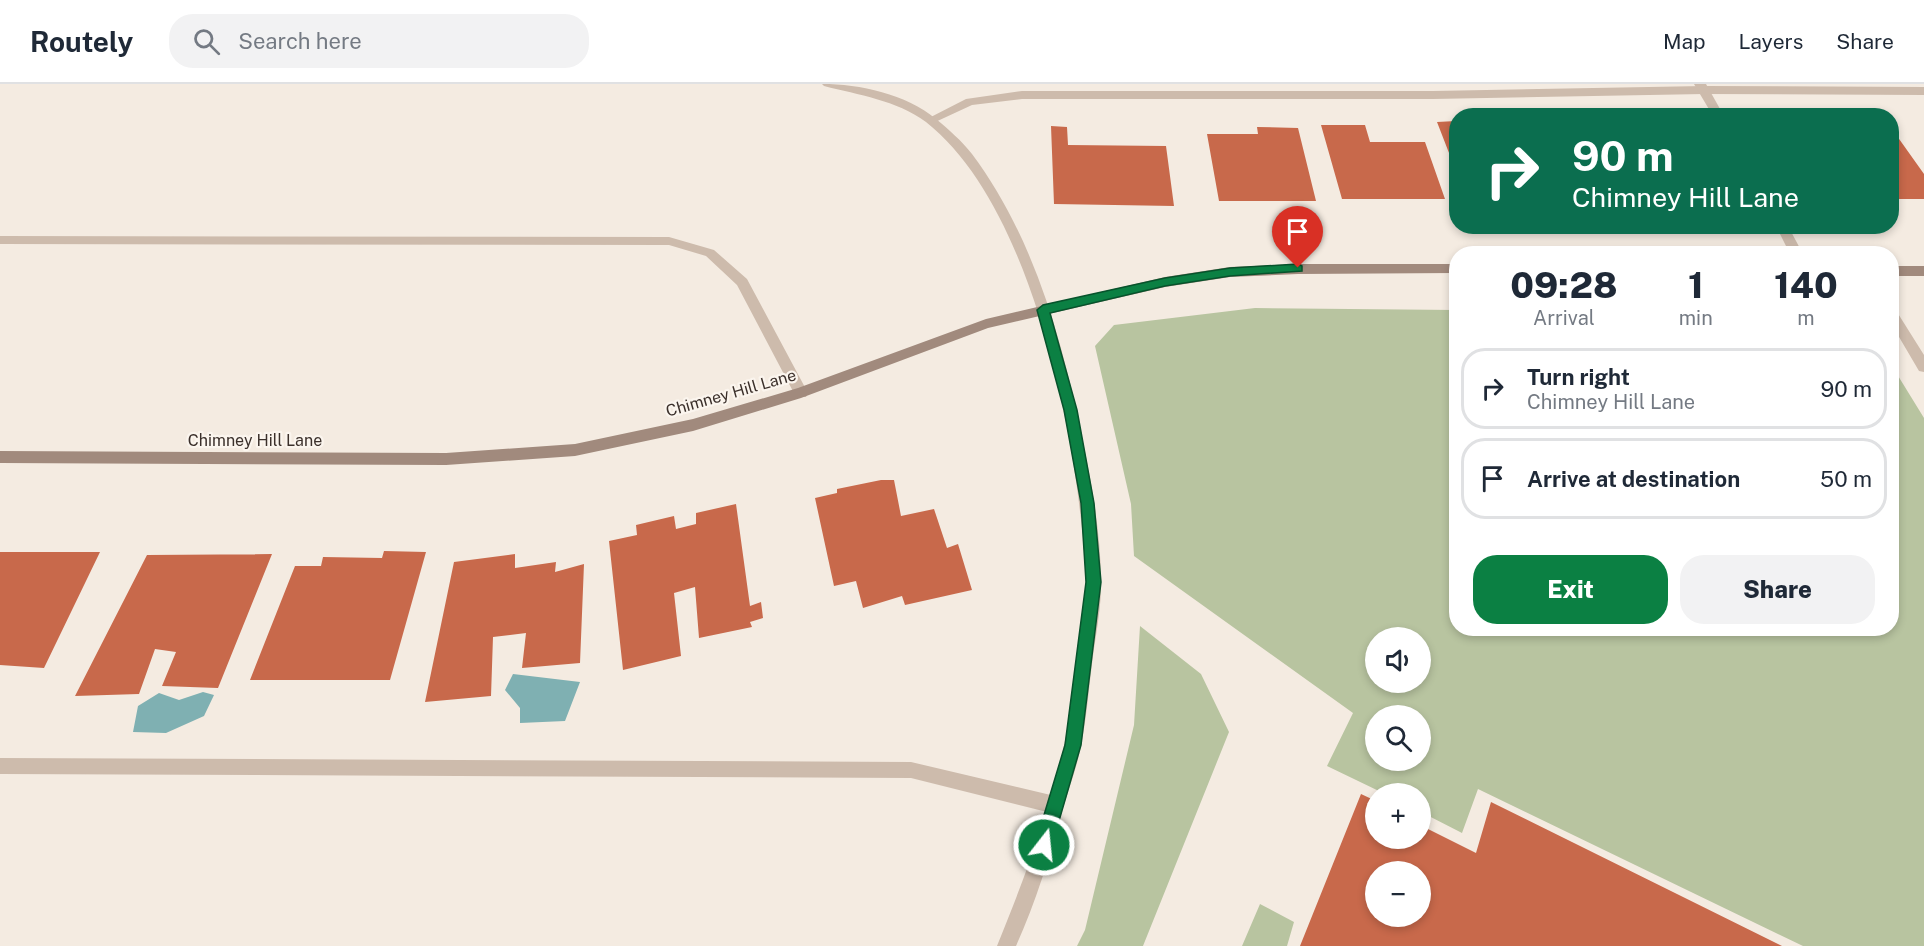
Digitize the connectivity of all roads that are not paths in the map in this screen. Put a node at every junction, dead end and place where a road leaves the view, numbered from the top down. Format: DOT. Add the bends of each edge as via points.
graph roads {
  1 [pos="828,84"];
  2 [pos="1702,87"];
  3 [pos="1431,90"];
  4 [pos="1924,91"];
  5 [pos="1714,108"];
  6 [pos="931,120"];
  7 [pos="0,240"];
  8 [pos="1449,269"];
  9 [pos="1899,271"];
  10 [pos="1924,271"];
  11 [pos="1043,310"];
  12 [pos="1899,326"];
  13 [pos="1924,367"];
  14 [pos="801,393"];
  15 [pos="0,457"];
  16 [pos="0,766"];
  17 [pos="1055,805"];
  18 [pos="1006,946"];
  1 -- 6 [label="street" via="888,99"];
  2 -- 3 [label="street"];
  2 -- 4 [label="street"];
  2 -- 5 [label="street"];
  3 -- 6 [label="street" via="1022,95 970,102"];
  6 -- 11 [label="street" via="973,161 998,201"];
  7 -- 14 [label="street" via="669,241 710,253 742,282"];
  8 -- 11 [label="street, Chimney Hill Lane" via="1298,268 1230,272 1165,282"];
  9 -- 10 [label="street"];
  11 -- 14 [label="street, Chimney Hill Lane" via="986,324"];
  11 -- 17 [label="street" via="1071,410 1088,503 1094,582 1073,745"];
  12 -- 13 [label="street"];
  14 -- 15 [label="street, Chimney Hill Lane" via="693,425 575,450 446,459"];
  16 -- 17 [label="street" via="911,770"];
  17 -- 18 [label="street" via="1026,905"];
}
